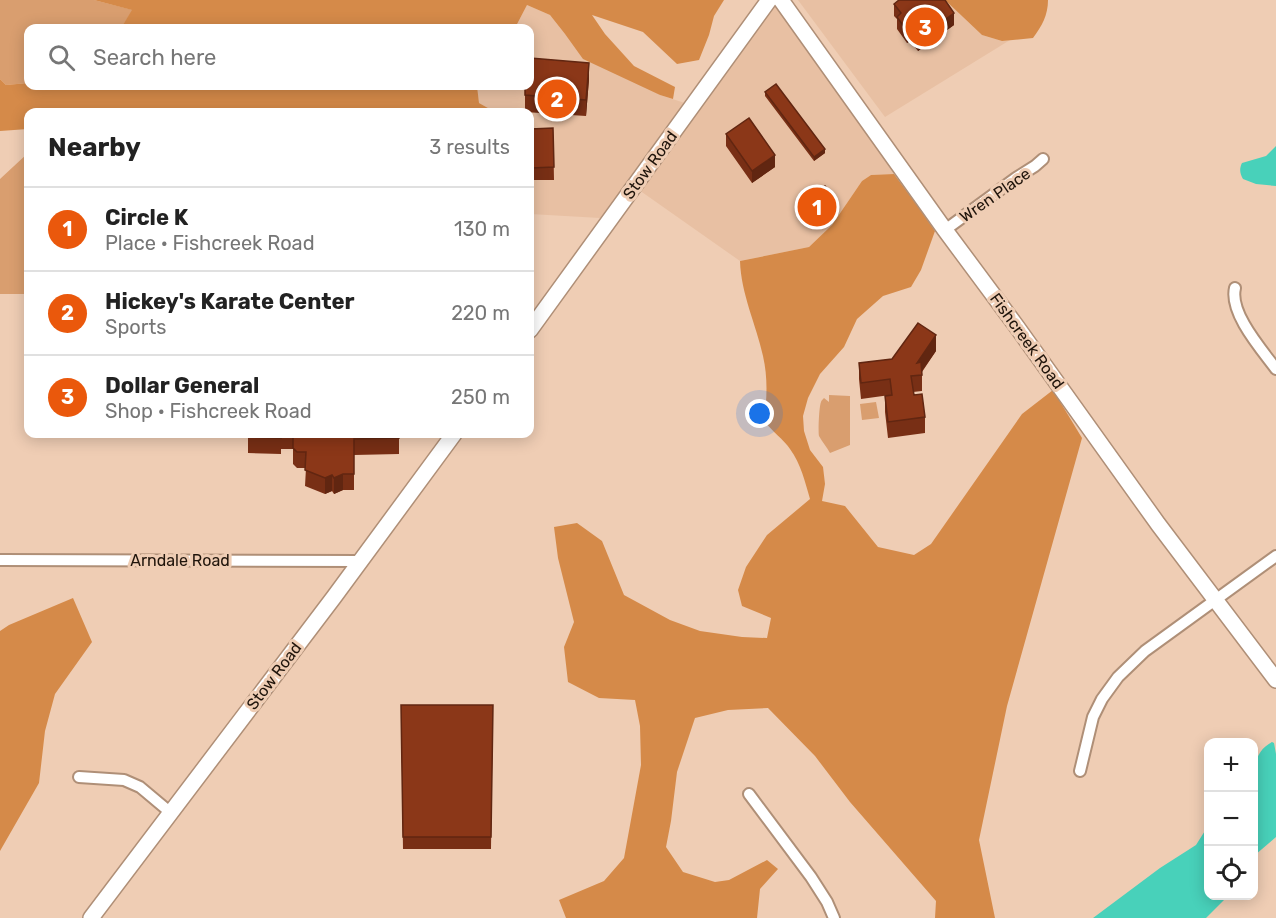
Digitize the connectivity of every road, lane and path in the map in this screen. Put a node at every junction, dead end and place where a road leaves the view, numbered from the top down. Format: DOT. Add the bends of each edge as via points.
graph roads {
  1 [pos="769,0"];
  2 [pos="781,0"];
  3 [pos="1043,159"];
  4 [pos="945,230"];
  5 [pos="1235,288"];
  6 [pos="534,324"];
  7 [pos="1276,369"];
  8 [pos="451,438"];
  9 [pos="1276,556"];
  10 [pos="0,560"];
  11 [pos="361,561"];
  12 [pos="1215,600"];
  13 [pos="1276,680"];
  14 [pos="1080,771"];
  15 [pos="79,777"];
  16 [pos="749,794"];
  17 [pos="171,813"];
  18 [pos="92,918"];
  19 [pos="834,918"];
  1 -- 6 [label="street, Stow Road"];
  2 -- 4 [label="street, Fishcreek Road"];
  3 -- 4 [label="street, Wren Place"];
  4 -- 12 [label="street, Fishcreek Road"];
  5 -- 7 [label="street" via="1240,316"];
  8 -- 11 [label="street, Stow Road"];
  9 -- 12 [label="street"];
  10 -- 11 [label="street, Arndale Road"];
  11 -- 17 [label="street, Stow Road"];
  12 -- 13 [label="street, Fishcreek Road"];
  12 -- 14 [label="street" via="1145,651 1118,677 1094,717"];
  15 -- 17 [label="street" via="124,780 140,787"];
  16 -- 19 [label="street" via="811,877"];
  17 -- 18 [label="street, Stow Road"];
}
